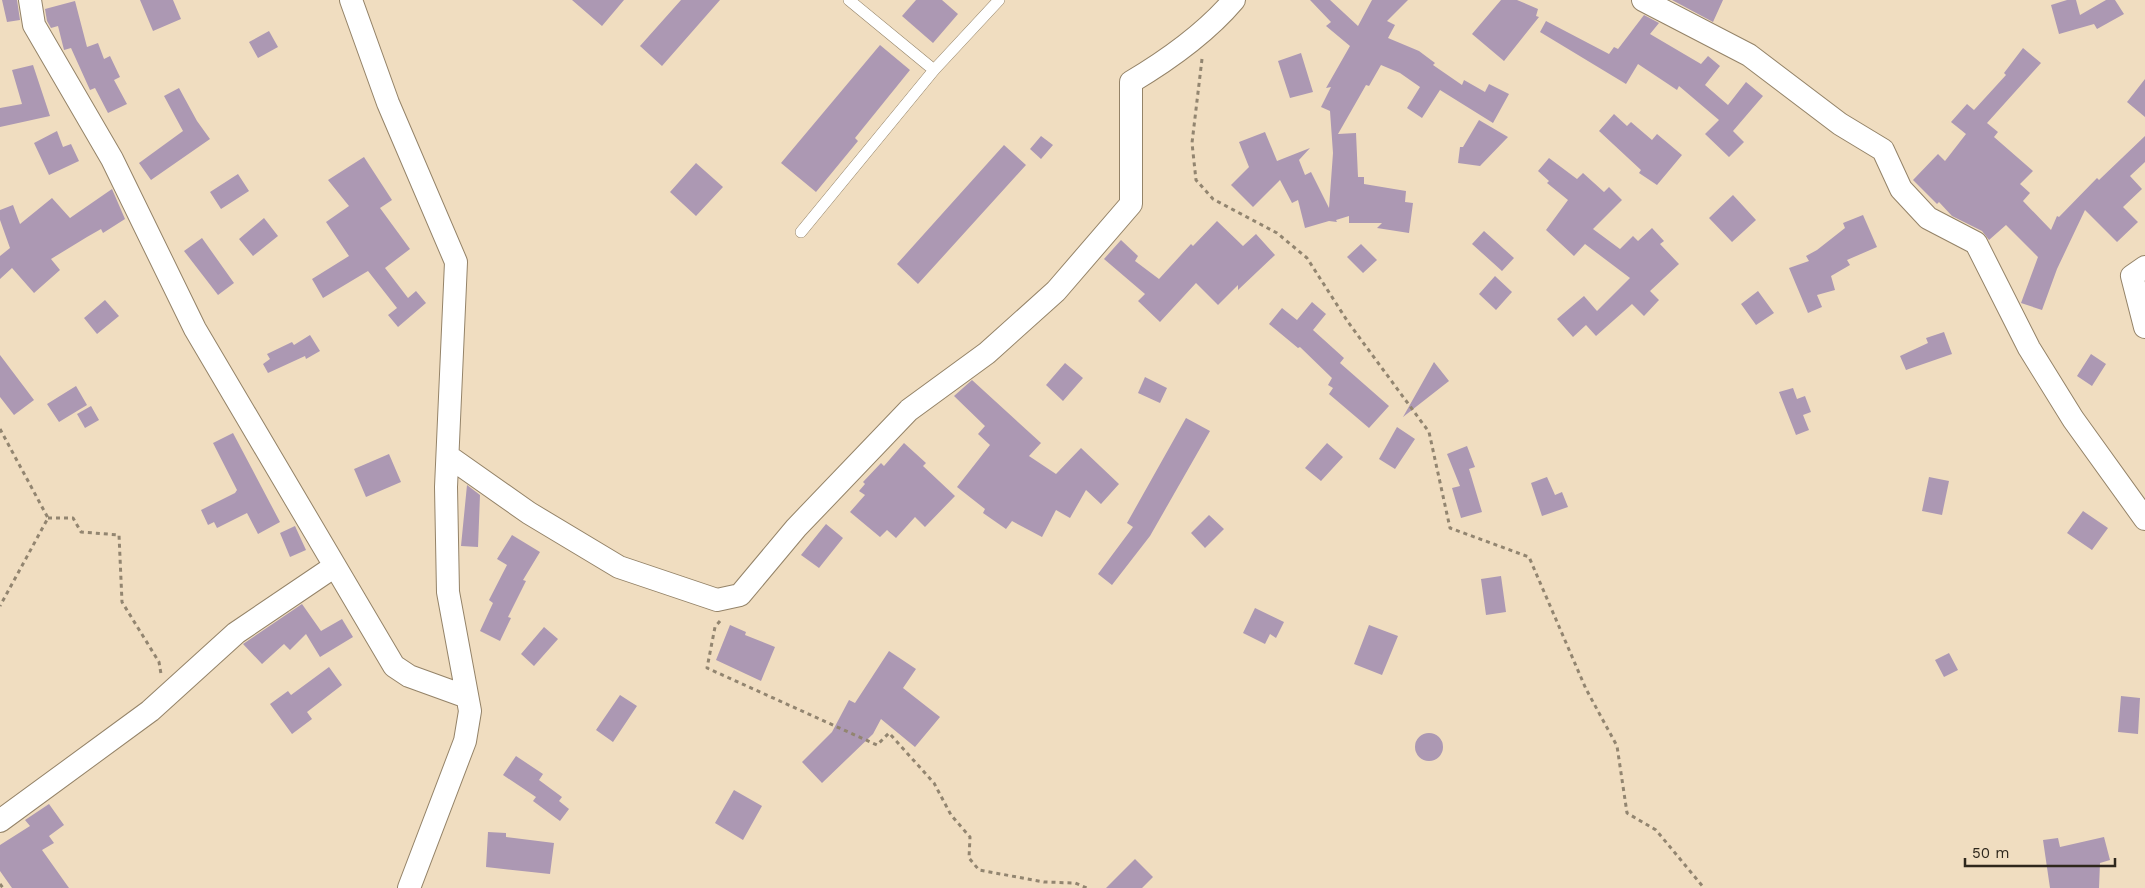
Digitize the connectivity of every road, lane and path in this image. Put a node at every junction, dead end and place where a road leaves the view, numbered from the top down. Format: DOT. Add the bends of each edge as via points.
graph roads {
  1 [pos="30,0"];
  2 [pos="351,0"];
  3 [pos="849,0"];
  4 [pos="998,0"];
  5 [pos="1234,0"];
  6 [pos="1643,0"];
  7 [pos="1206,29"];
  8 [pos="934,70"];
  9 [pos="801,232"];
  10 [pos="2145,267"];
  11 [pos="2145,327"];
  12 [pos="0,429"];
  13 [pos="448,456"];
  14 [pos="48,518"];
  15 [pos="2145,519"];
  16 [pos="334,566"];
  17 [pos="740,595"];
  18 [pos="0,606"];
  19 [pos="467,697"];
  20 [pos="165,698"];
  21 [pos="0,822"];
  22 [pos="0,884"];
  23 [pos="3,888"];
  24 [pos="409,888"];
  25 [pos="1087,888"];
  26 [pos="1704,888"];
  1 -- 16 [label="street" via="34,25 112,159 195,329"];
  2 -- 13 [label="street" via="388,103 456,262"];
  3 -- 8 [label="lane"];
  4 -- 8 [label="lane"];
  5 -- 7 [label="street"];
  6 -- 15 [label="street" via="1749,55 1840,124 1884,150 1901,189 1928,218 1976,243 2029,348 2063,403"];
  7 -- 17 [label="street" via="1131,82 1131,204 1056,291 987,353 909,410 796,528"];
  7 -- 26 [label="path" via="1192,143 1196,180 1213,199 1277,233 1307,258 1348,322 1429,432 1450,528 1528,558 1586,689 1617,746 1627,813 1656,830"];
  8 -- 9 [label="lane"];
  10 -- 11 [label="street" via="2132,276"];
  12 -- 14 [label="path"];
  13 -- 17 [label="street" via="529,513 619,567 717,600"];
  13 -- 19 [label="street" via="448,592"];
  14 -- 18 [label="path"];
  14 -- 20 [label="path" via="73,518 80,532 119,535 122,602 159,662"];
  16 -- 19 [label="street" via="394,666 409,676"];
  16 -- 20 [label="street" via="236,634"];
  17 -- 25 [label="path" via="715,627 707,668 877,744 889,733 934,783 951,815 970,837 969,858 979,870 1044,882 1075,883"];
  19 -- 24 [label="street" via="470,711 465,741"];
  20 -- 21 [label="street"];
  22 -- 23 [label="path"];
}
